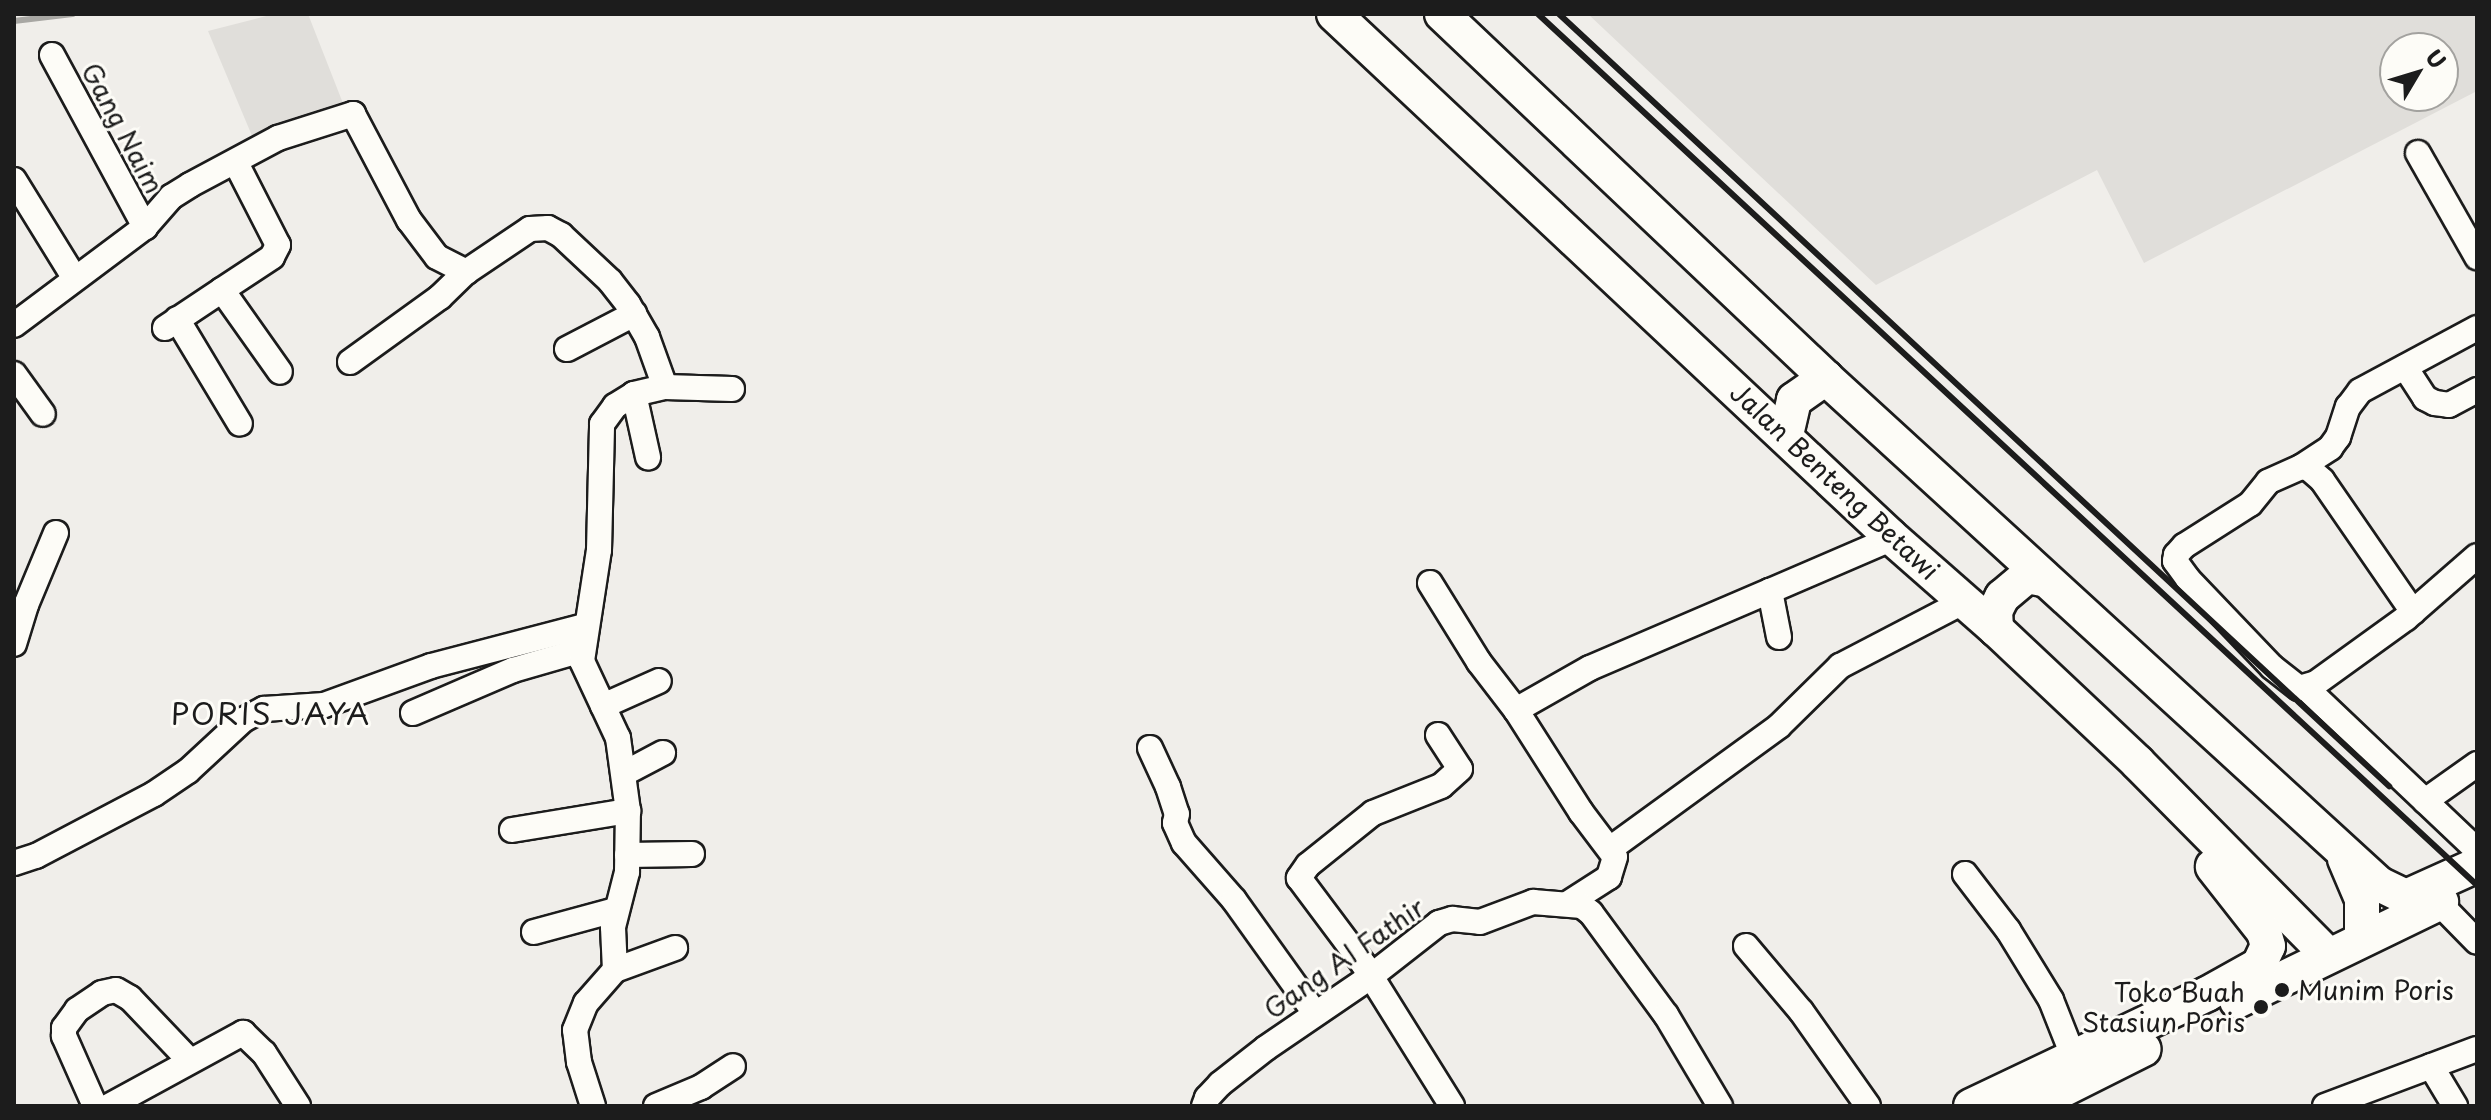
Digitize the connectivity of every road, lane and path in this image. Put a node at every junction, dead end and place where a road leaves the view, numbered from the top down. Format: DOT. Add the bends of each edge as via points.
graph roads {
  1 [pos="1334,14"];
  2 [pos="1442,14"];
  3 [pos="52,55"];
  4 [pos="2418,153"];
  5 [pos="236,163"];
  6 [pos="14,180"];
  7 [pos="145,227"];
  8 [pos="2477,257"];
  9 [pos="466,272"];
  10 [pos="74,277"];
  11 [pos="222,290"];
  12 [pos="634,314"];
  13 [pos="14,325"];
  14 [pos="2477,328"];
  15 [pos="567,349"];
  16 [pos="350,362"];
  17 [pos="2405,367"];
  18 [pos="280,372"];
  19 [pos="14,374"];
  20 [pos="1826,378"];
  21 [pos="665,387"];
  22 [pos="732,389"];
  23 [pos="2477,390"];
  24 [pos="634,394"];
  25 [pos="43,414"];
  26 [pos="240,424"];
  27 [pos="1786,435"];
  28 [pos="648,457"];
  29 [pos="2301,467"];
  30 [pos="56,533"];
  31 [pos="1893,538"];
  32 [pos="2477,556"];
  33 [pos="2043,579"];
  34 [pos="1430,583"];
  35 [pos="1770,591"];
  36 [pos="1965,601"];
  37 [pos="2413,612"];
  38 [pos="1996,629"];
  39 [pos="1779,637"];
  40 [pos="583,638"];
  41 [pos="14,644"];
  42 [pos="659,681"];
  43 [pos="2305,687"];
  44 [pos="603,706"];
  45 [pos="1516,710"];
  46 [pos="413,713"];
  47 [pos="1438,735"];
  48 [pos="1150,748"];
  49 [pos="663,753"];
  50 [pos="2137,762"];
  51 [pos="2477,764"];
  52 [pos="625,773"];
  53 [pos="2425,801"];
  54 [pos="628,811"];
  55 [pos="512,830"];
  56 [pos="2339,848"];
  57 [pos="1610,849"];
  58 [pos="2477,850"];
  59 [pos="692,854"];
  60 [pos="627,855"];
  61 [pos="14,863"];
  62 [pos="2477,865"];
  63 [pos="1965,874"];
  64 [pos="2477,887"];
  65 [pos="2432,896"];
  66 [pos="1567,904"];
  67 [pos="615,910"];
  68 [pos="534,932"];
  69 [pos="2362,939"];
  70 [pos="2477,942"];
  71 [pos="1746,946"];
  72 [pos="675,948"];
  73 [pos="2328,955"];
  74 [pos="615,970"];
  75 [pos="1370,977"];
  76 [pos="1315,1013"];
  77 [pos="2477,1049"];
  78 [pos="189,1060"];
  79 [pos="733,1066"];
  80 [pos="2431,1066"];
  81 [pos="2084,1082"];
  82 [pos="95,1106"];
  83 [pos="109,1106"];
  84 [pos="298,1106"];
  85 [pos="593,1106"];
  86 [pos="656,1106"];
  87 [pos="1204,1106"];
  88 [pos="1452,1106"];
  89 [pos="1720,1106"];
  90 [pos="1868,1106"];
  91 [pos="1971,1106"];
  92 [pos="2030,1106"];
  93 [pos="2325,1106"];
  94 [pos="2455,1106"];
  1 -- 27 [label="main road, Jalan Benteng Betawi"];
  2 -- 20 [label="main road"];
  3 -- 7 [label="street, Gang Naim"];
  4 -- 8 [label="street"];
  5 -- 7 [label="street" via="171,197"];
  5 -- 9 [label="street" via="278,138 353,114 420,238 437,257"];
  5 -- 11 [label="street" via="278,245 272,257"];
  6 -- 10 [label="street"];
  7 -- 10 [label="street"];
  9 -- 12 [label="street" via="521,234 548,228 610,281"];
  9 -- 16 [label="street"];
  10 -- 13 [label="street"];
  11 -- 18 [label="street"];
  11 -- 26 [label="street" via="171,323"];
  12 -- 15 [label="street"];
  12 -- 21 [label="street"];
  14 -- 17 [label="street"];
  17 -- 23 [label="street" via="2425,398 2435,403 2449,405"];
  17 -- 29 [label="street" via="2360,391 2330,448"];
  19 -- 25 [label="street"];
  20 -- 27 [label="main road" via="1794,400"];
  20 -- 33 [label="main road"];
  21 -- 22 [label="street"];
  21 -- 24 [label="street"];
  24 -- 28 [label="street"];
  24 -- 40 [label="street" via="615,406 602,424 599,550"];
  27 -- 31 [label="main road, Jalan Benteng Betawi"];
  29 -- 37 [label="street" via="2322,480"];
  29 -- 43 [label="street" via="2268,482 2250,504 2184,546 2175,561 2272,667"];
  30 -- 41 [label="street"];
  31 -- 35 [label="street"];
  31 -- 36 [label="main road, Jalan Benteng Betawi"];
  32 -- 37 [label="street"];
  33 -- 38 [label="main road" via="2027,576 2002,597 1995,611"];
  33 -- 56 [label="main road"];
  34 -- 45 [label="street"];
  35 -- 39 [label="street"];
  35 -- 45 [label="street" via="1590,668"];
  36 -- 38 [label="main road, Jalan Benteng Betawi"];
  36 -- 57 [label="street" via="1840,666 1779,726"];
  37 -- 43 [label="street"];
  38 -- 50 [label="main road, Jalan Benteng Betawi"];
  40 -- 44 [label="street" via="585,669"];
  40 -- 46 [label="street"];
  40 -- 61 [label="street" via="431,666 324,705 264,709 243,720 188,771 154,794"];
  42 -- 44 [label="street"];
  43 -- 53 [label="street"];
  44 -- 52 [label="street" via="618,738"];
  45 -- 57 [label="street"];
  47 -- 75 [label="street" via="1460,769 1441,786 1373,813 1299,875"];
  48 -- 76 [label="street" via="1184,843 1234,900"];
  49 -- 52 [label="street"];
  50 -- 73 [label="main road, Jalan Benteng Betawi"];
  50 -- 81 [label="main road" via="2193,843 2252,912 2268,946 2251,971"];
  51 -- 53 [label="street"];
  52 -- 54 [label="street"];
  53 -- 58 [label="street"];
  54 -- 55 [label="street"];
  54 -- 60 [label="street"];
  56 -- 65 [label="main road" via="2394,895"];
  56 -- 69 [label="main road" via="2362,899"];
  57 -- 66 [label="street" via="1615,862 1609,877"];
  59 -- 60 [label="street"];
  60 -- 67 [label="street"];
  62 -- 65 [label="main road"];
  63 -- 81 [label="street" via="2051,1000"];
  64 -- 65 [label="main road"];
  65 -- 69 [label="main road"];
  65 -- 70 [label="street"];
  66 -- 75 [label="street, Gang Al Fathir" via="1524,903 1480,922 1446,920"];
  66 -- 89 [label="street, Gang Al Fathir" via="1582,906 1607,931"];
  67 -- 68 [label="street"];
  67 -- 74 [label="street"];
  69 -- 73 [label="main road"];
  71 -- 90 [label="street" via="1801,1011"];
  72 -- 74 [label="street"];
  73 -- 81 [label="main road"];
  74 -- 85 [label="street" via="586,1003 575,1030"];
  75 -- 76 [label="street, Gang Al Fathir"];
  75 -- 88 [label="street"];
  76 -- 87 [label="street, Gang Al Fathir" via="1220,1084"];
  77 -- 80 [label="street"];
  78 -- 82 [label="street" via="130,998 116,990 102,993 77,1010 64,1028"];
  78 -- 83 [label="street"];
  78 -- 84 [label="street" via="243,1033 264,1053"];
  79 -- 86 [label="street"];
  80 -- 93 [label="street"];
  80 -- 94 [label="street"];
  81 -- 91 [label="main road"];
  81 -- 92 [label="main road"];
}
